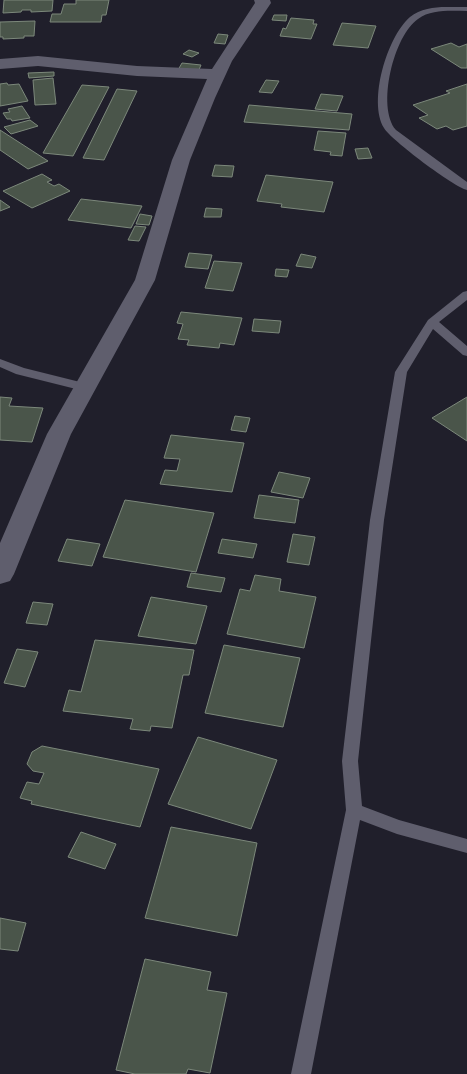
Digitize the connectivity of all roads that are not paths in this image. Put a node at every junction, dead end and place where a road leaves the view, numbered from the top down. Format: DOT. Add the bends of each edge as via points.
graph roads {
  1 [pos="262,0"];
  2 [pos="467,9"];
  3 [pos="0,64"];
  4 [pos="218,74"];
  5 [pos="467,187"];
  6 [pos="467,294"];
  7 [pos="432,322"];
  8 [pos="467,352"];
  9 [pos="0,363"];
  10 [pos="84,387"];
  11 [pos="0,574"];
  12 [pos="354,810"];
  13 [pos="467,846"];
  14 [pos="301,1074"];
  1 -- 4 [label="street" via="264,3"];
  2 -- 5 [label="lane" via="424,12 406,26 390,56 383,80 383,107 389,128"];
  3 -- 4 [label="street" via="38,62"];
  4 -- 10 [label="street" via="181,160 145,280"];
  6 -- 7 [label="lane"];
  7 -- 8 [label="lane"];
  7 -- 12 [label="lane" via="401,372 377,520 350,761"];
  9 -- 10 [label="lane"];
  10 -- 11 [label="street" via="59,434"];
  12 -- 13 [label="lane" via="397,827"];
  12 -- 14 [label="lane"];
}
